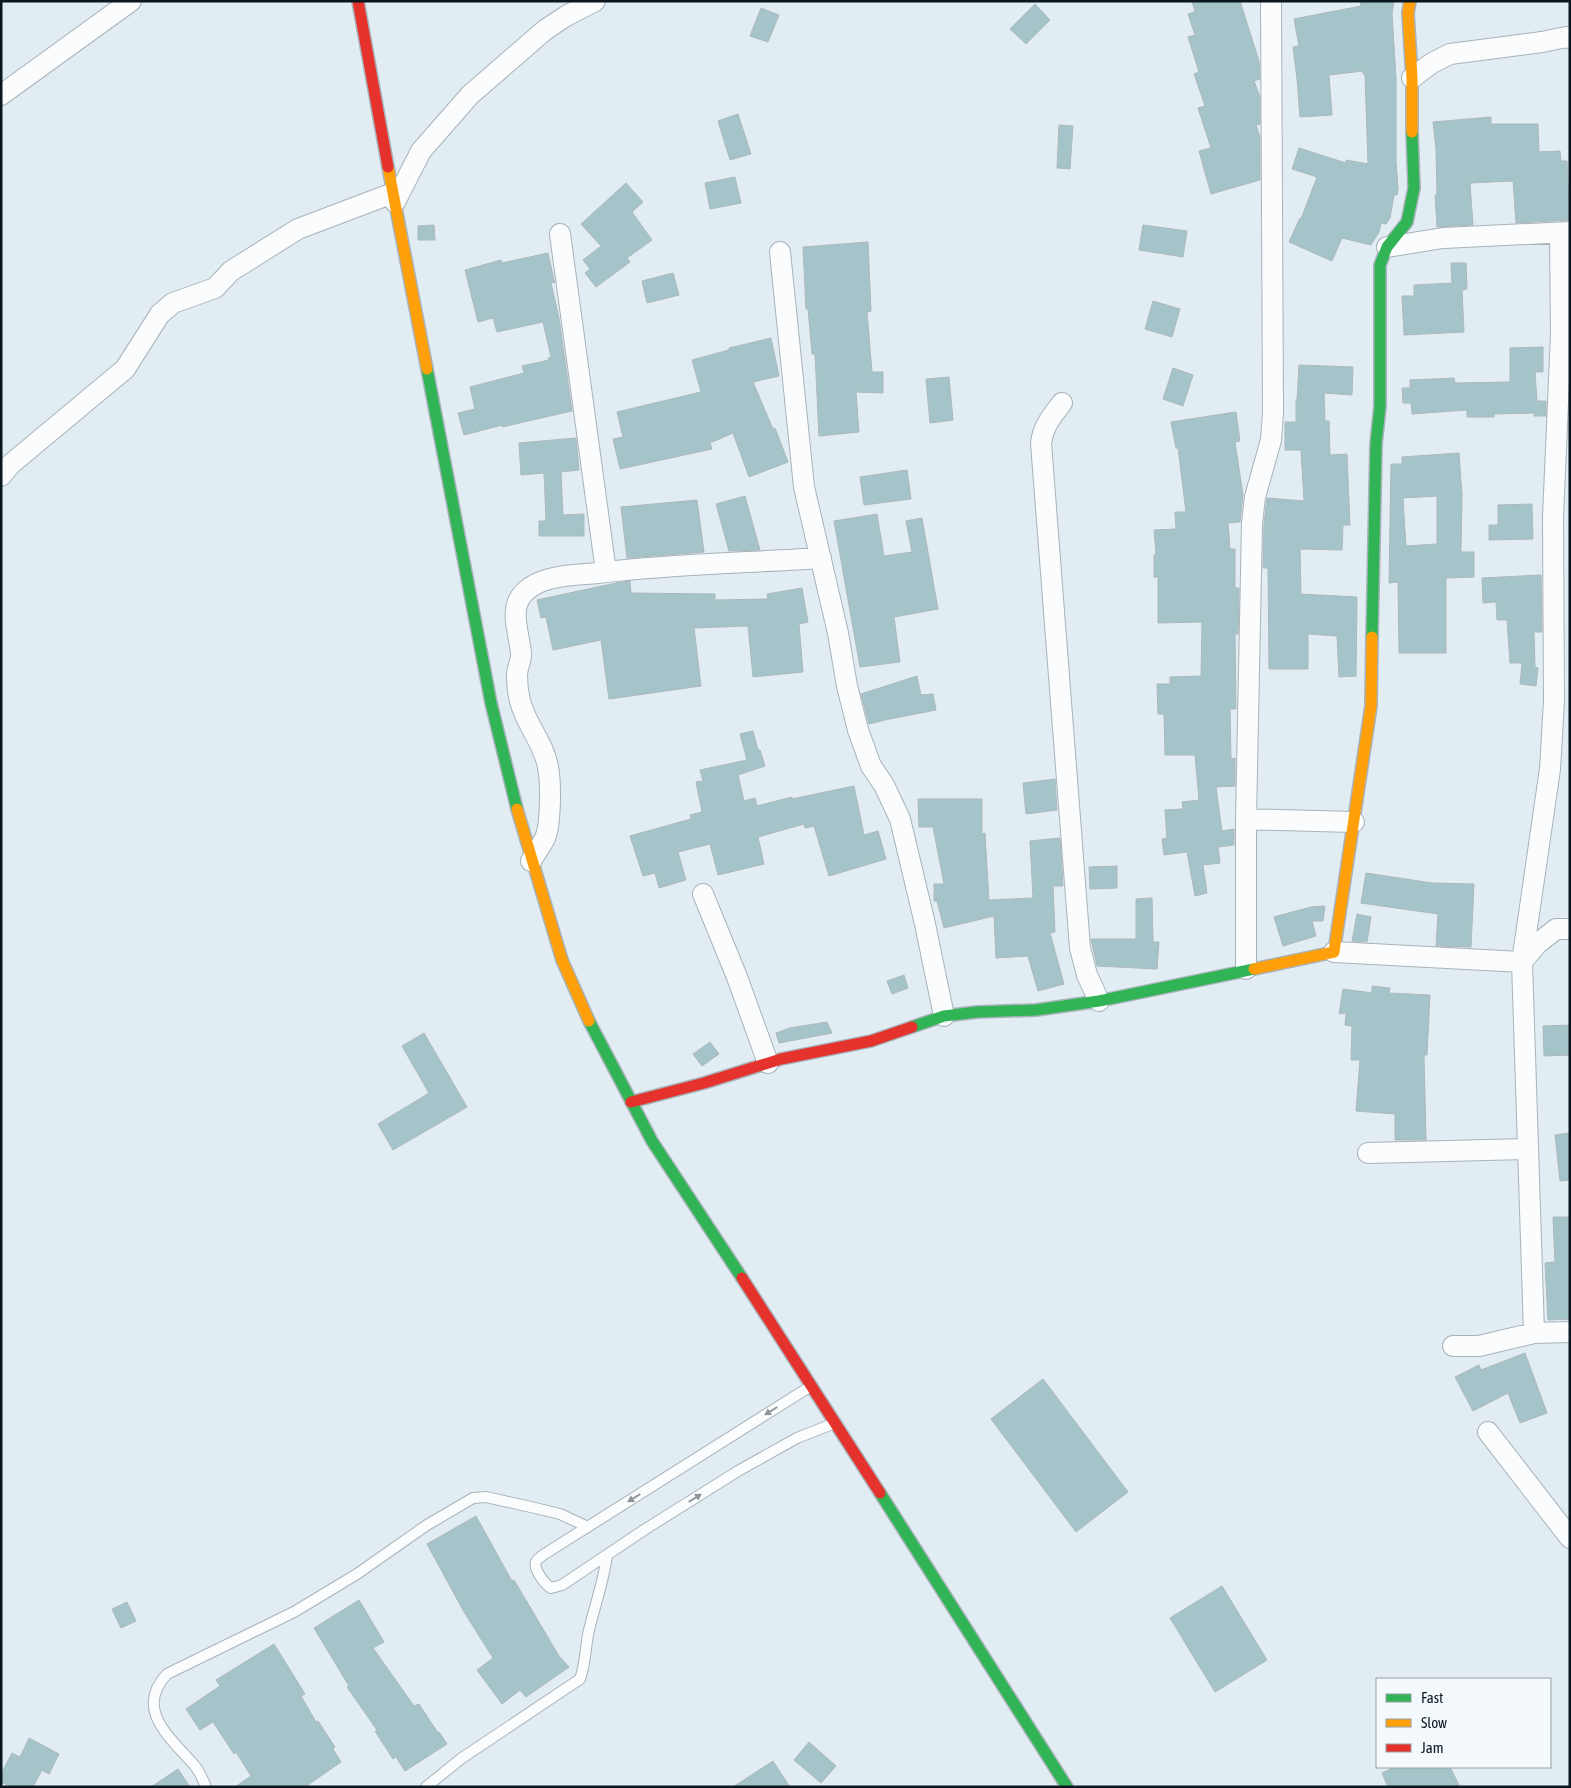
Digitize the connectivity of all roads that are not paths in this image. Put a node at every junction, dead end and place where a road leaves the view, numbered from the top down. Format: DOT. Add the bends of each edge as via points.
graph roads {
  1 [pos="131,1"];
  2 [pos="358,1"];
  3 [pos="595,1"];
  4 [pos="1271,1"];
  5 [pos="1410,1"];
  6 [pos="1570,38"];
  7 [pos="1412,78"];
  8 [pos="1,95"];
  9 [pos="421,151"];
  10 [pos="385,152"];
  11 [pos="394,198"];
  12 [pos="1565,233"];
  13 [pos="560,234"];
  14 [pos="1387,247"];
  15 [pos="780,252"];
  16 [pos="1565,334"];
  17 [pos="1062,403"];
  18 [pos="1,476"];
  19 [pos="1561,535"];
  20 [pos="821,558"];
  21 [pos="606,572"];
  22 [pos="1246,819"];
  23 [pos="1354,822"];
  24 [pos="531,861"];
  25 [pos="703,894"];
  26 [pos="1570,929"];
  27 [pos="1334,952"];
  28 [pos="1522,962"];
  29 [pos="1246,969"];
  30 [pos="1099,1001"];
  31 [pos="944,1016"];
  32 [pos="768,1063"];
  33 [pos="632,1102"];
  34 [pos="1528,1149"];
  35 [pos="1368,1153"];
  36 [pos="1570,1332"];
  37 [pos="1534,1333"];
  38 [pos="1453,1346"];
  39 [pos="812,1385"];
  40 [pos="836,1423"];
  41 [pos="1488,1432"];
  42 [pos="588,1527"];
  43 [pos="1570,1538"];
  44 [pos="607,1555"];
  45 [pos="206,1787"];
  46 [pos="426,1787"];
  47 [pos="1067,1787"];
  1 -- 8 [label="street"];
  2 -- 10 [label="main road"];
  3 -- 9 [label="street" via="545,30 470,95"];
  4 -- 22 [label="street" via="1272,412 1271,440 1255,497 1252,523"];
  5 -- 7 [label="main road"];
  6 -- 7 [label="street" via="1566,36 1450,54"];
  7 -- 14 [label="main road" via="1414,188 1407,222"];
  9 -- 10 [label="street"];
  9 -- 11 [label="street"];
  10 -- 11 [label="main road"];
  11 -- 18 [label="street" via="298,229 231,271 215,288 173,303 160,314 125,370 11,464"];
  11 -- 24 [label="main road" via="491,703"];
  12 -- 14 [label="street" via="1443,238"];
  12 -- 16 [label="street"];
  13 -- 21 [label="street"];
  14 -- 23 [label="main road" via="1380,265 1380,406 1376,444 1371,706"];
  15 -- 20 [label="street" via="804,487"];
  16 -- 19 [label="street"];
  17 -- 30 [label="street" via="1042,432 1042,443 1080,948 1087,975"];
  19 -- 28 [label="street" via="1550,769"];
  20 -- 21 [label="street"];
  20 -- 31 [label="street" via="858,730 871,766 900,819"];
  21 -- 24 [label="street" via="539,583 519,600 515,611 522,655 517,674 520,701 548,766 550,796 546,837"];
  22 -- 23 [label="street"];
  22 -- 29 [label="street"];
  23 -- 27 [label="main road"];
  24 -- 33 [label="main road" via="562,960 595,1035"];
  25 -- 32 [label="street"];
  26 -- 28 [label="street" via="1556,929 1536,944"];
  27 -- 28 [label="street"];
  27 -- 29 [label="main road"];
  28 -- 34 [label="street"];
  29 -- 30 [label="main road"];
  30 -- 31 [label="main road" via="1036,1010"];
  31 -- 32 [label="main road" via="871,1041"];
  32 -- 33 [label="main road"];
  33 -- 39 [label="main road" via="678,1182"];
  34 -- 35 [label="street"];
  34 -- 37 [label="street"];
  36 -- 37 [label="street"];
  37 -- 38 [label="street" via="1479,1346"];
  39 -- 40 [label="main road"];
  39 -- 42 [label="lane, one-way"];
  44 -- 40 [label="lane, one-way" via="738,1471 797,1438"];
  40 -- 47 [label="main road"];
  41 -- 43 [label="street"];
  42 -- 44 [label="lane" via="537,1560 536,1566 542,1578 551,1588 562,1586"];
  42 -- 45 [label="lane" via="560,1514 486,1497 473,1498 294,1612 167,1674 157,1684 154,1710 161,1725 196,1768"];
  44 -- 46 [label="lane" via="580,1679 462,1758"];
}
